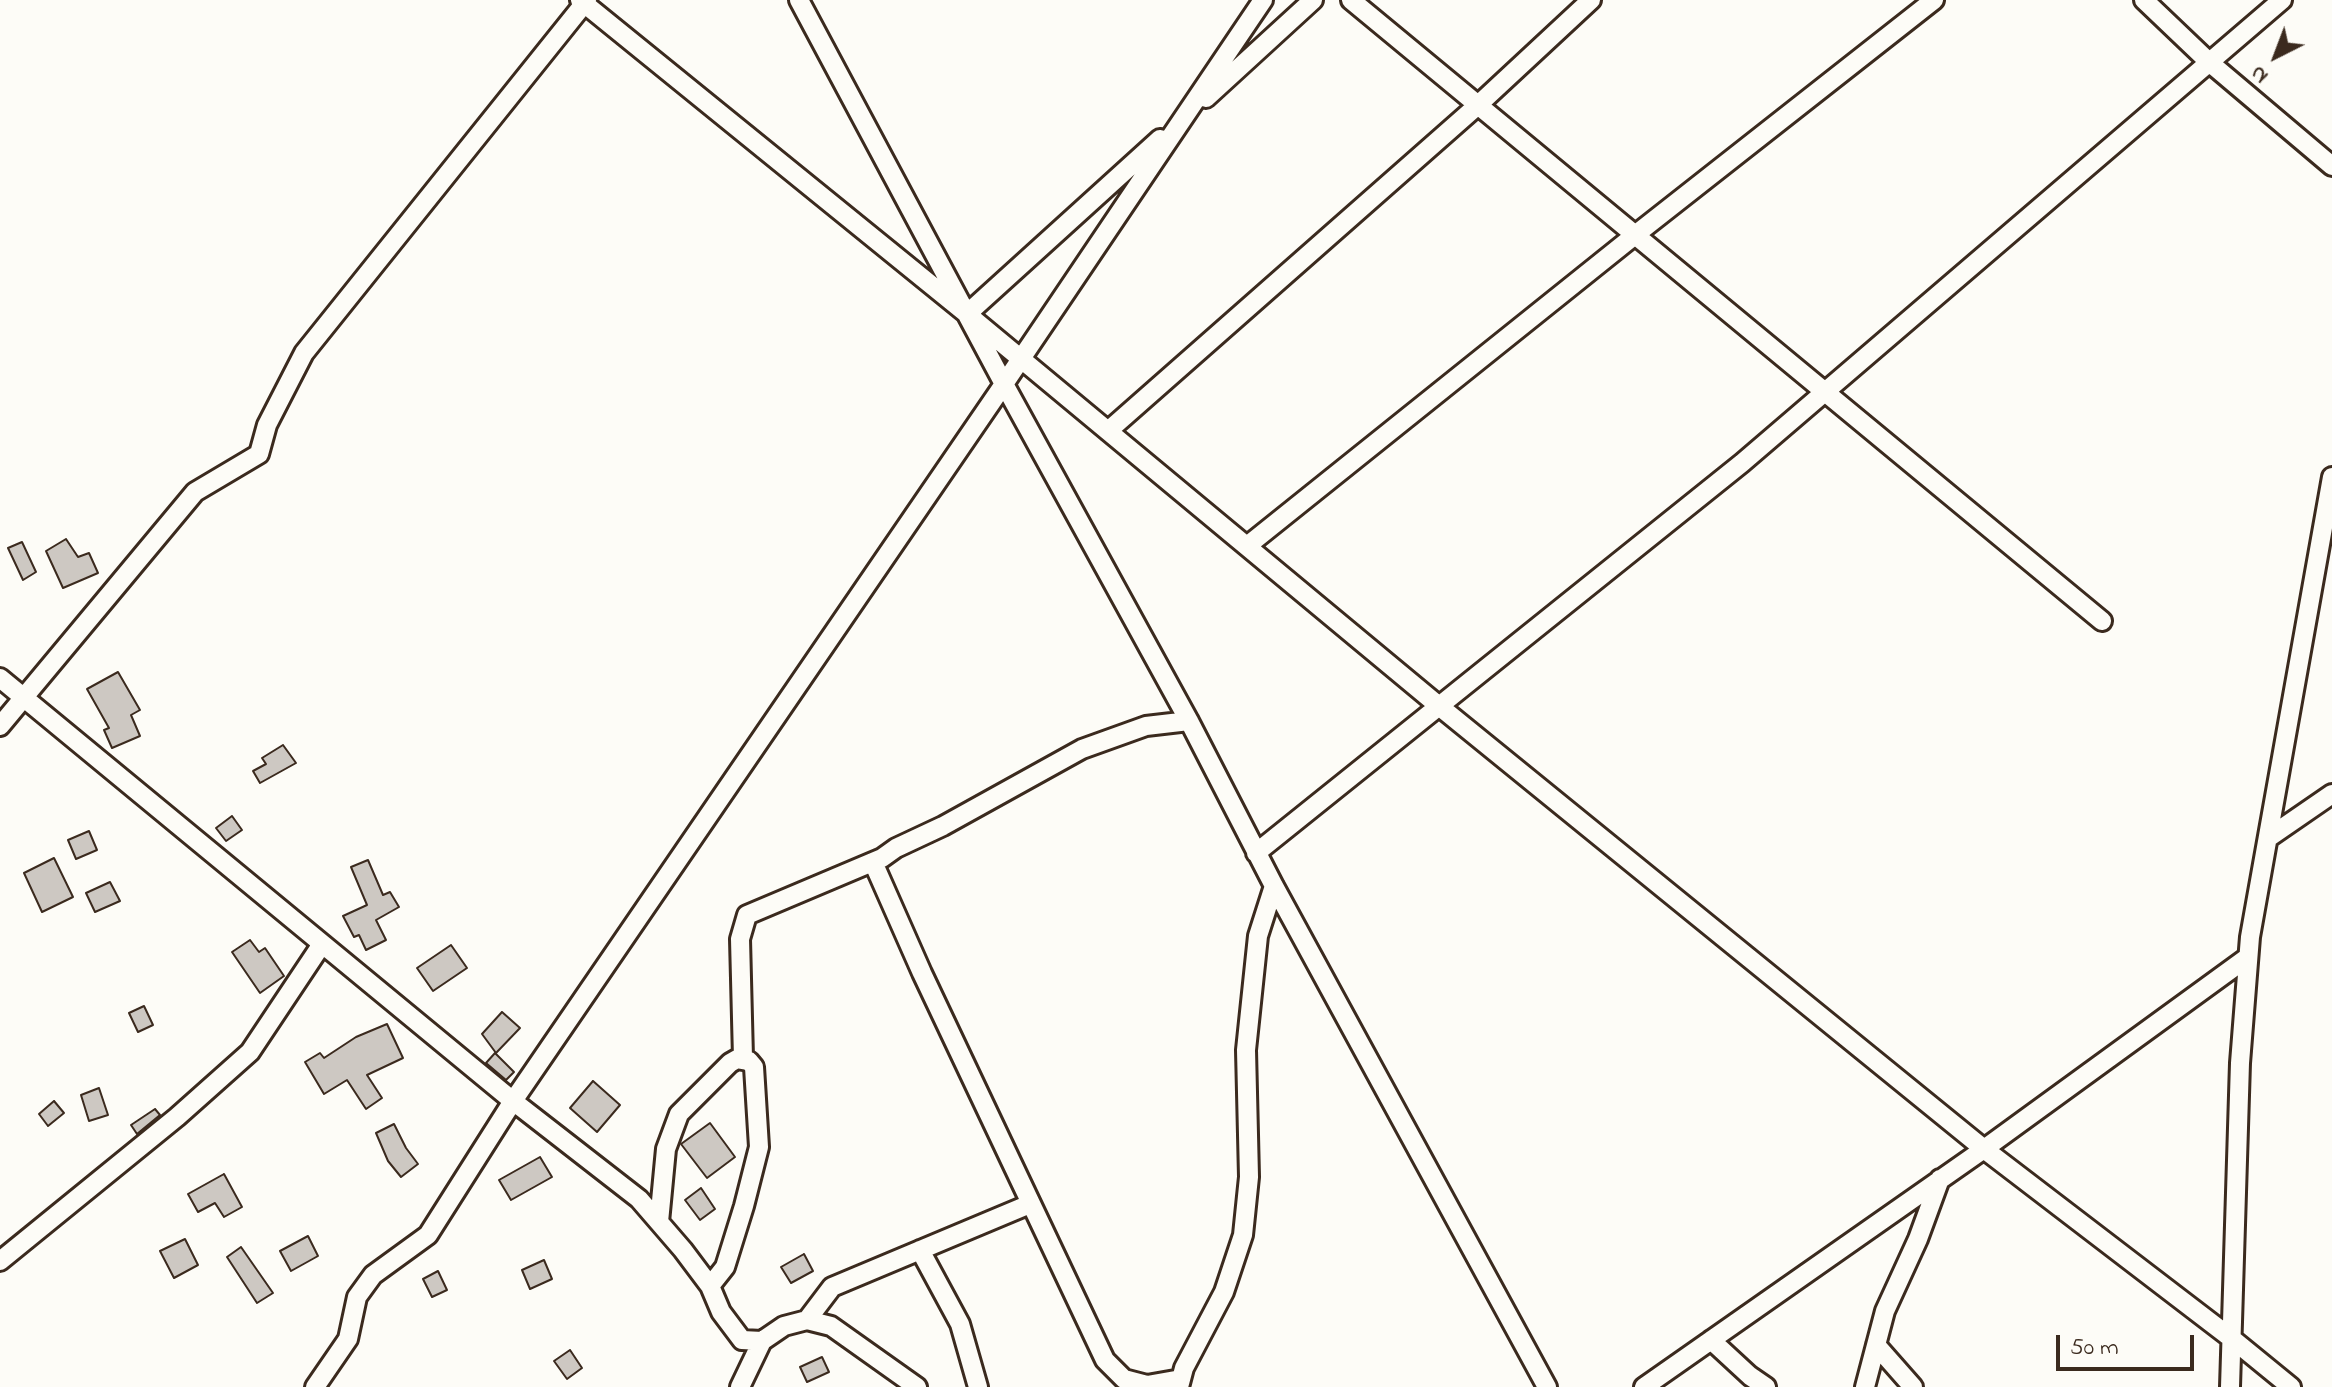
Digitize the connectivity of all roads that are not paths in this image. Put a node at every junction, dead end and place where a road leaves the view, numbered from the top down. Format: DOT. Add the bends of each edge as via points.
graph roads {
  1 [pos="799,0"];
  2 [pos="1263,0"];
  3 [pos="1313,0"];
  4 [pos="1351,0"];
  5 [pos="1591,0"];
  6 [pos="1934,0"];
  7 [pos="2144,0"];
  8 [pos="2282,0"];
  9 [pos="584,1"];
  10 [pos="2209,62"];
  11 [pos="1478,105"];
  12 [pos="1183,119"];
  13 [pos="2332,166"];
  14 [pos="1635,235"];
  15 [pos="967,314"];
  16 [pos="1021,359"];
  17 [pos="1004,384"];
  18 [pos="1823,391"];
  19 [pos="1108,431"];
  20 [pos="2332,477"];
  21 [pos="1247,546"];
  22 [pos="2102,621"];
  23 [pos="0,678"];
  24 [pos="23,698"];
  25 [pos="1439,706"];
  26 [pos="1189,721"];
  27 [pos="0,726"];
  28 [pos="2332,794"];
  29 [pos="2268,838"];
  30 [pos="1256,853"];
  31 [pos="873,862"];
  32 [pos="1274,886"];
  33 [pos="322,944"];
  34 [pos="2248,957"];
  35 [pos="743,1058"];
  36 [pos="513,1101"];
  37 [pos="1984,1149"];
  38 [pos="1940,1179"];
  39 [pos="1030,1204"];
  40 [pos="659,1222"];
  41 [pos="920,1250"];
  42 [pos="0,1261"];
  43 [pos="710,1286"];
  44 [pos="807,1320"];
  45 [pos="2231,1338"];
  46 [pos="1711,1340"];
  47 [pos="762,1341"];
  48 [pos="1876,1345"];
  49 [pos="1180,1383"];
  50 [pos="315,1387"];
  51 [pos="740,1387"];
  52 [pos="917,1387"];
  53 [pos="978,1387"];
  54 [pos="1547,1387"];
  55 [pos="1644,1387"];
  56 [pos="1766,1387"];
  57 [pos="1865,1387"];
  58 [pos="1913,1387"];
  59 [pos="2230,1387"];
  60 [pos="2291,1387"];
  1 -- 15 [label="street"];
  2 -- 12 [label="street"];
  3 -- 12 [label="street"];
  4 -- 11 [label="street"];
  5 -- 11 [label="street"];
  6 -- 14 [label="street"];
  7 -- 10 [label="street"];
  8 -- 10 [label="street"];
  9 -- 15 [label="street"];
  9 -- 24 [label="street" via="304,353 267,425 259,454 195,492"];
  10 -- 13 [label="street"];
  10 -- 18 [label="street"];
  11 -- 14 [label="street"];
  11 -- 19 [label="street"];
  12 -- 15 [label="street"];
  12 -- 16 [label="street"];
  14 -- 18 [label="street"];
  14 -- 21 [label="street"];
  15 -- 16 [label="street"];
  15 -- 17 [label="street"];
  16 -- 17 [label="street"];
  16 -- 19 [label="street"];
  17 -- 26 [label="street"];
  17 -- 36 [label="street"];
  18 -- 22 [label="street"];
  18 -- 25 [label="street" via="1742,463"];
  19 -- 21 [label="street"];
  20 -- 29 [label="street"];
  21 -- 25 [label="street"];
  23 -- 24 [label="street"];
  24 -- 27 [label="street"];
  24 -- 33 [label="street"];
  25 -- 30 [label="street"];
  25 -- 37 [label="street"];
  26 -- 30 [label="street"];
  26 -- 31 [label="street" via="1146,726 1082,749"];
  28 -- 29 [label="street"];
  29 -- 34 [label="street"];
  30 -- 32 [label="street"];
  31 -- 35 [label="street" via="747,915 740,939"];
  31 -- 39 [label="street"];
  32 -- 49 [label="street" via="1258,936 1246,1050 1249,1177 1243,1235 1224,1292"];
  32 -- 54 [label="street"];
  33 -- 36 [label="street"];
  33 -- 42 [label="street" via="250,1052"];
  34 -- 37 [label="street"];
  34 -- 45 [label="street"];
  35 -- 40 [label="street" via="730,1063 679,1114 666,1149"];
  35 -- 43 [label="street" via="754,1067 759,1147 725,1267"];
  36 -- 40 [label="street" via="639,1199"];
  36 -- 50 [label="street" via="428,1235 373,1275 357,1297 348,1339"];
  37 -- 38 [label="street"];
  37 -- 45 [label="street"];
  38 -- 46 [label="street"];
  38 -- 48 [label="street"];
  39 -- 41 [label="street"];
  39 -- 49 [label="street" via="1105,1360 1124,1379 1147,1385"];
  40 -- 43 [label="street"];
  41 -- 44 [label="street" via="832,1287"];
  41 -- 53 [label="street" via="960,1324"];
  43 -- 47 [label="street" via="742,1340"];
  44 -- 47 [label="street" via="784,1326"];
  44 -- 52 [label="street" via="831,1326"];
  45 -- 59 [label="street"];
  45 -- 60 [label="street"];
  46 -- 55 [label="street"];
  46 -- 56 [label="street"];
  47 -- 51 [label="street"];
  48 -- 57 [label="street"];
  48 -- 58 [label="street"];
}
